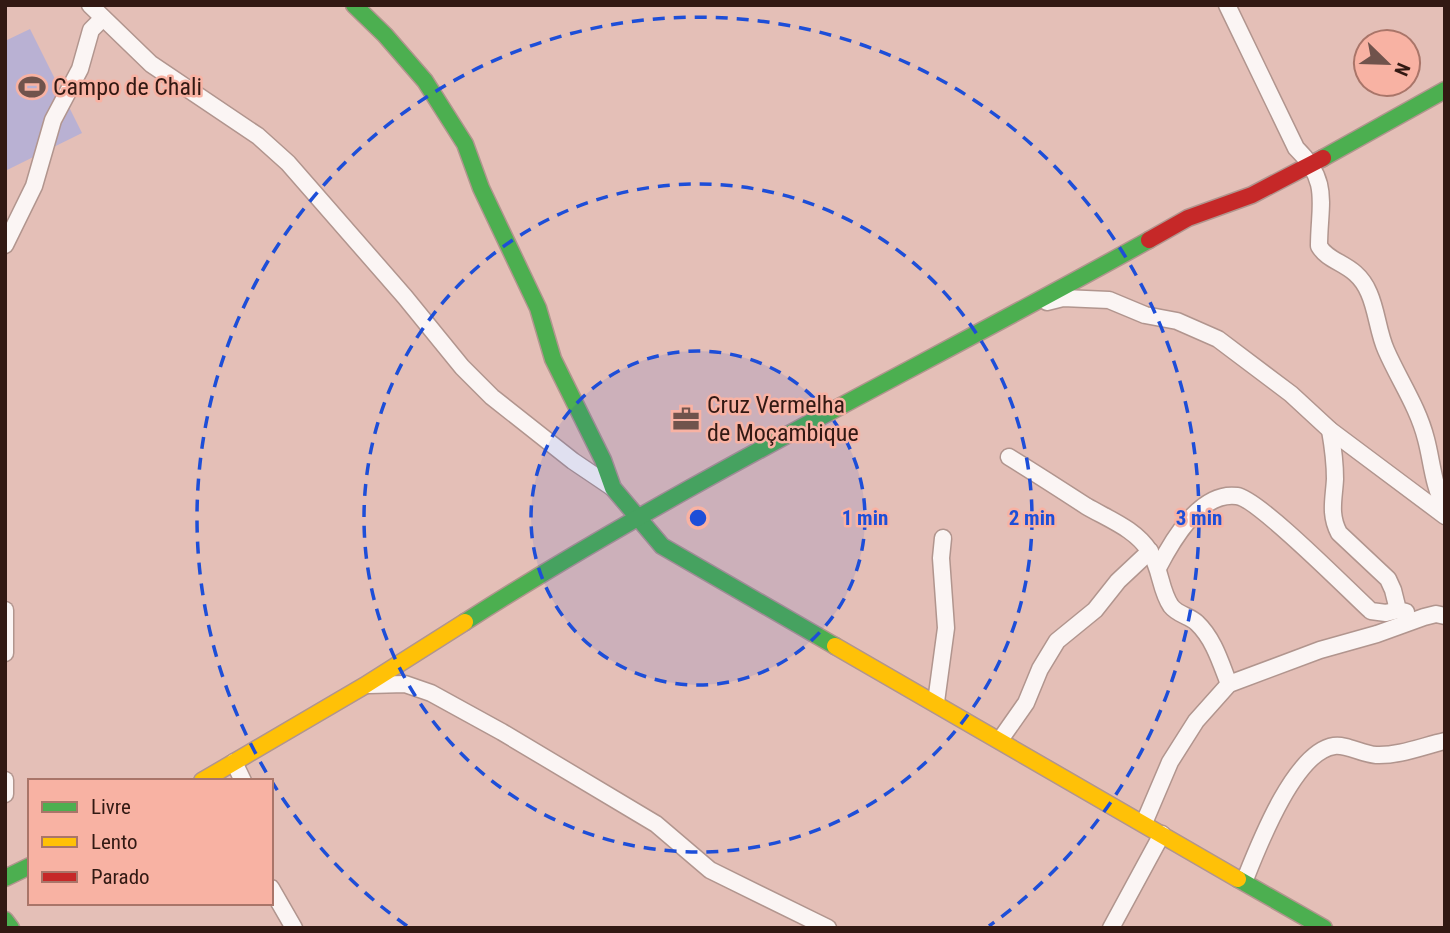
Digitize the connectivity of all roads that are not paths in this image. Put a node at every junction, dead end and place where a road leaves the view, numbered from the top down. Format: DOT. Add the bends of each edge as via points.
graph roads {
  1 [pos="90,5"];
  2 [pos="354,5"];
  3 [pos="1227,5"];
  4 [pos="103,18"];
  5 [pos="1445,90"];
  6 [pos="1311,163"];
  7 [pos="5,245"];
  8 [pos="1031,306"];
  9 [pos="1330,430"];
  10 [pos="1009,457"];
  11 [pos="613,488"];
  12 [pos="1445,507"];
  13 [pos="1445,516"];
  14 [pos="638,517"];
  15 [pos="943,538"];
  16 [pos="1150,551"];
  17 [pos="1158,568"];
  18 [pos="5,610"];
  19 [pos="1398,610"];
  20 [pos="1445,616"];
  21 [pos="1424,617"];
  22 [pos="5,653"];
  23 [pos="1229,684"];
  24 [pos="364,686"];
  25 [pos="936,702"];
  26 [pos="1000,740"];
  27 [pos="1445,741"];
  28 [pos="234,762"];
  29 [pos="205,779"];
  30 [pos="242,779"];
  31 [pos="5,780"];
  32 [pos="5,794"];
  33 [pos="1144,823"];
  34 [pos="1162,834"];
  35 [pos="28,867"];
  36 [pos="5,878"];
  37 [pos="1244,881"];
  38 [pos="273,891"];
  39 [pos="5,920"];
  40 [pos="11,928"];
  41 [pos="294,928"];
  42 [pos="828,928"];
  43 [pos="1111,928"];
  44 [pos="1324,928"];
  1 -- 4 [label="street"];
  2 -- 11 [label="street" via="425,81 465,144 537,308 553,359"];
  3 -- 6 [label="street" via="1296,148"];
  4 -- 7 [label="street" via="91,30 79,69 53,120 34,186"];
  4 -- 11 [label="street" via="151,64 258,136 288,163 492,397"];
  5 -- 6 [label="street"];
  6 -- 8 [label="street" via="1252,195 1188,218"];
  6 -- 12 [label="street" via="1322,196 1319,246 1354,271 1369,292 1385,348 1426,436"];
  8 -- 9 [label="street" via="1063,298 1109,300 1201,330 1264,372"];
  8 -- 14 [label="street"];
  9 -- 13 [label="street"];
  9 -- 19 [label="street" via="1334,524 1388,579"];
  10 -- 16 [label="street" via="1114,520"];
  11 -- 14 [label="street"];
  14 -- 24 [label="street"];
  14 -- 25 [label="street" via="666,549"];
  15 -- 25 [label="street" via="946,628"];
  16 -- 17 [label="street"];
  16 -- 26 [label="street" via="1095,610 1057,641 1026,704"];
  17 -- 19 [label="street" via="1188,519 1218,499 1235,496 1271,518 1371,611"];
  17 -- 23 [label="street" via="1165,597 1174,610 1207,634"];
  18 -- 22 [label="street"];
  19 -- 21 [label="street"];
  20 -- 21 [label="street"];
  21 -- 23 [label="street"];
  23 -- 33 [label="street" via="1196,721 1170,762"];
  24 -- 28 [label="street"];
  24 -- 42 [label="street" via="405,684 431,693 656,824 710,870"];
  25 -- 26 [label="street"];
  26 -- 33 [label="street"];
  27 -- 37 [label="street" via="1392,754 1367,754 1338,745 1317,752 1274,812"];
  28 -- 29 [label="street"];
  28 -- 30 [label="street"];
  31 -- 32 [label="street"];
  33 -- 34 [label="street"];
  34 -- 37 [label="street"];
  34 -- 43 [label="street"];
  35 -- 36 [label="street"];
  37 -- 44 [label="street"];
  38 -- 41 [label="street"];
  39 -- 40 [label="street"];
}
